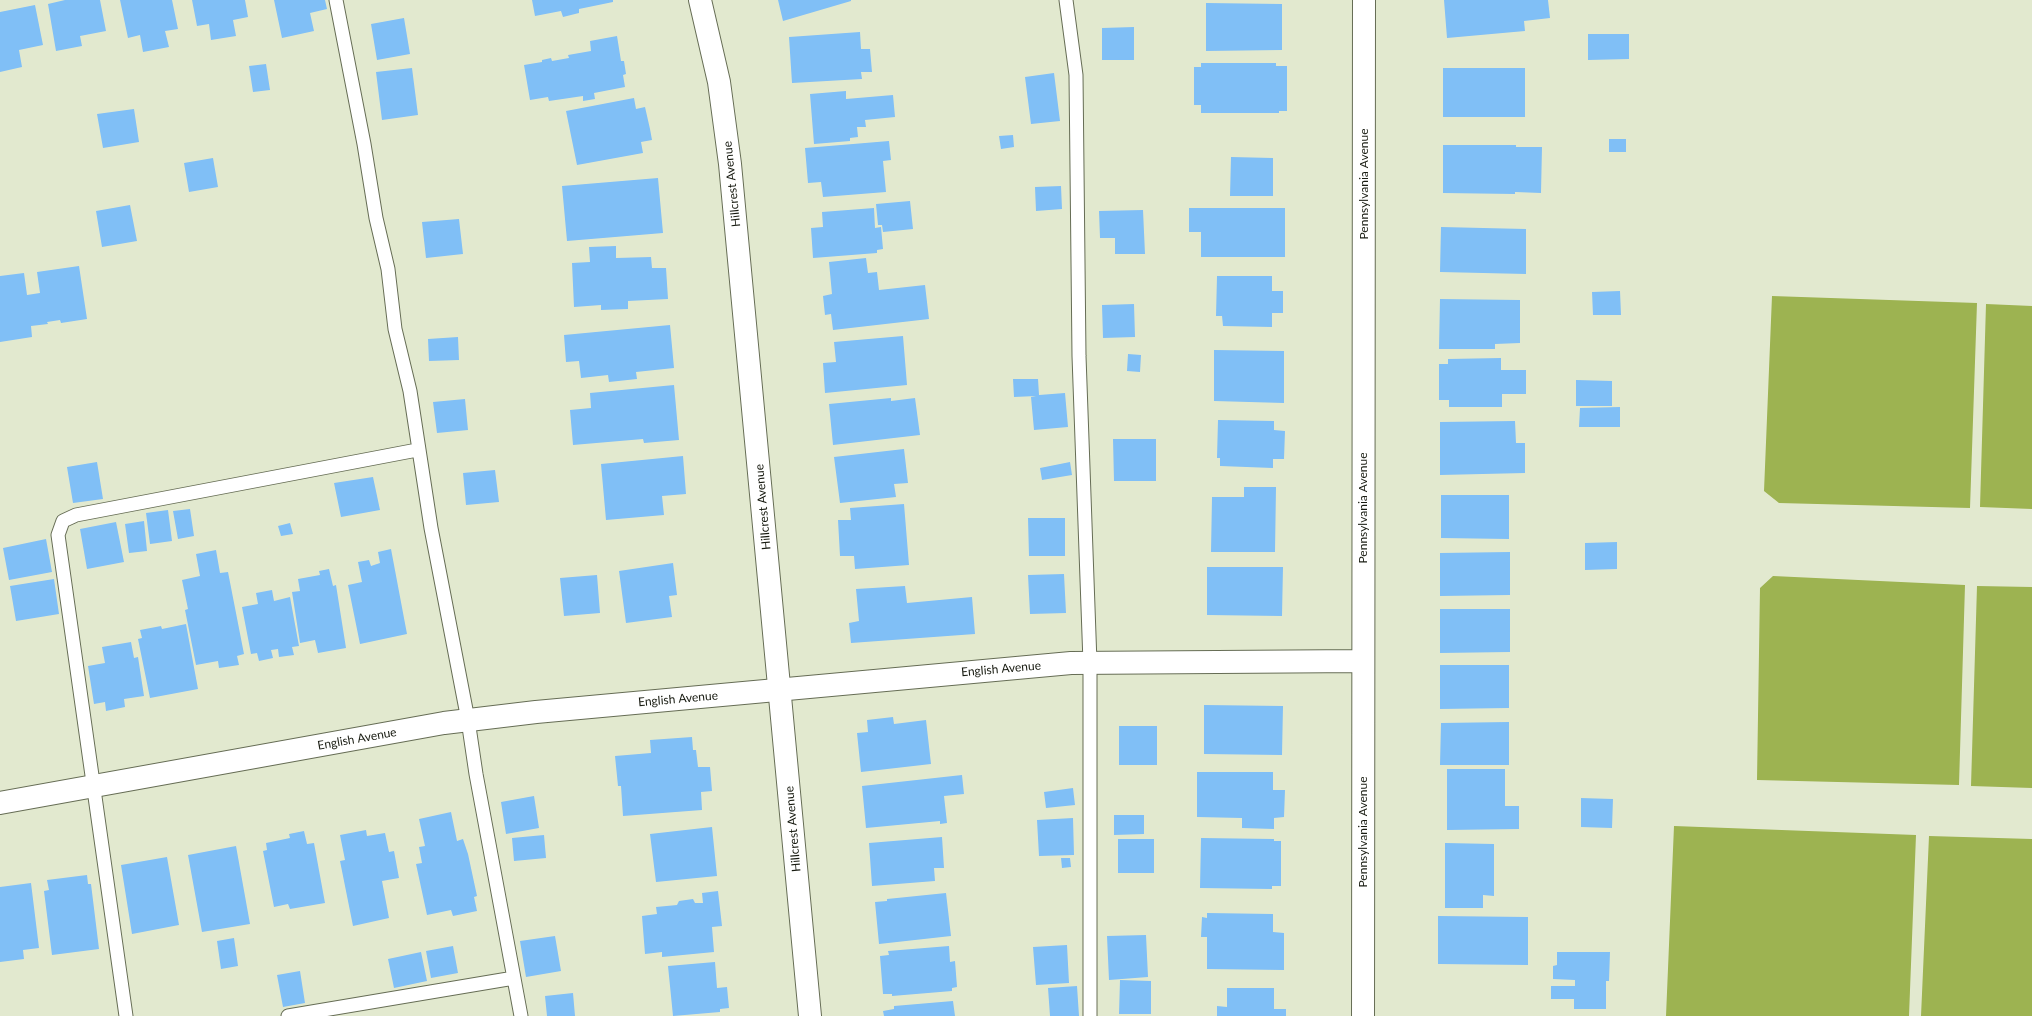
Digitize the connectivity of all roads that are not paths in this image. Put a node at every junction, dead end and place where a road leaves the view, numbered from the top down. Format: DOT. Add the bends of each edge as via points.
graph roads {
  1 [pos="336,0"];
  2 [pos="700,0"];
  3 [pos="1066,0"];
  4 [pos="1364,0"];
  5 [pos="418,450"];
  6 [pos="1363,661"];
  7 [pos="1090,663"];
  8 [pos="780,690"];
  9 [pos="468,720"];
  10 [pos="93,787"];
  11 [pos="0,804"];
  12 [pos="514,978"];
  13 [pos="126,1016"];
  14 [pos="288,1016"];
  15 [pos="521,1016"];
  16 [pos="810,1016"];
  17 [pos="1090,1016"];
  18 [pos="1363,1016"];
  1 -- 5 [label="lane" via="376,218 388,269"];
  2 -- 8 [label="street, Hillcrest Avenue" via="719,82 730,164"];
  3 -- 7 [label="lane" via="1076,75 1079,356"];
  4 -- 6 [label="street, Pennsylvania Avenue"];
  5 -- 9 [label="lane"];
  5 -- 10 [label="lane" via="76,515 63,521 58,535"];
  6 -- 7 [label="street, English Avenue"];
  6 -- 18 [label="street, Pennsylvania Avenue"];
  7 -- 8 [label="street, English Avenue"];
  7 -- 17 [label="lane"];
  8 -- 9 [label="street, English Avenue"];
  8 -- 16 [label="street, Hillcrest Avenue"];
  9 -- 10 [label="street, English Avenue"];
  9 -- 12 [label="lane"];
  10 -- 11 [label="street, English Avenue"];
  10 -- 13 [label="lane"];
  12 -- 14 [label="lane"];
  12 -- 15 [label="lane"];
}
